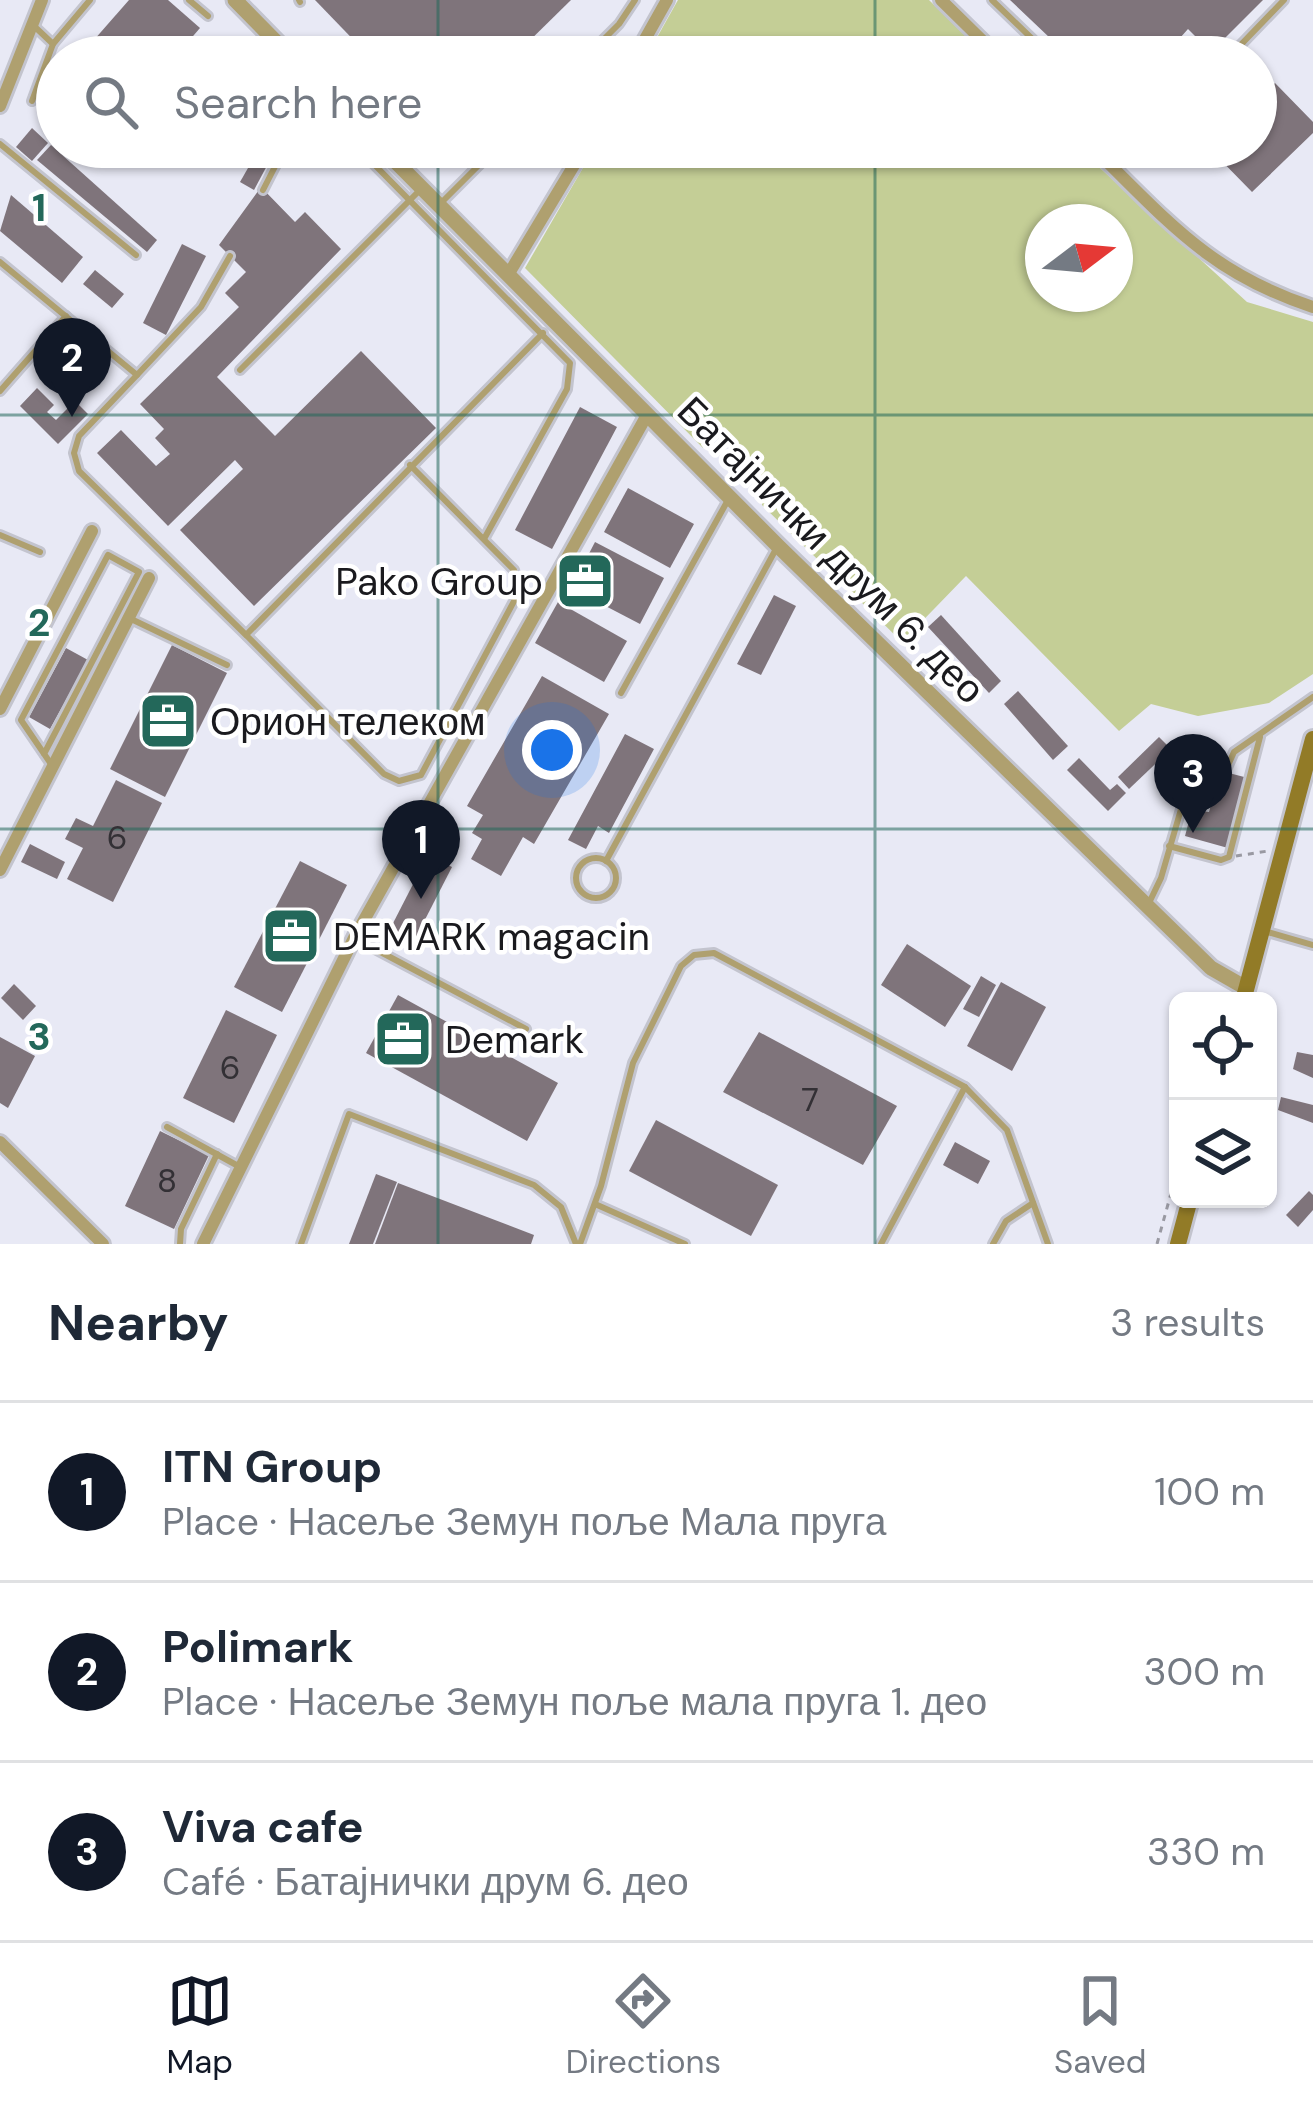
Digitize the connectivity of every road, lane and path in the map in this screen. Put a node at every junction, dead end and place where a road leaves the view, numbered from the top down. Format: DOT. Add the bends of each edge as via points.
graph roads {
  1 [pos="42,0"];
  2 [pos="90,0"];
  3 [pos="189,0"];
  4 [pos="235,0"];
  5 [pos="635,0"];
  6 [pos="668,0"];
  7 [pos="941,0"];
  8 [pos="992,0"];
  9 [pos="1284,0"];
  10 [pos="208,16"];
  11 [pos="33,25"];
  12 [pos="45,36"];
  13 [pos="60,36"];
  14 [pos="271,36"];
  15 [pos="608,36"];
  16 [pos="647,36"];
  17 [pos="978,36"];
  18 [pos="1029,36"];
  19 [pos="1249,36"];
  20 [pos="36,90"];
  21 [pos="32,101"];
  22 [pos="0,106"];
  23 [pos="0,145"];
  24 [pos="274,168"];
  25 [pos="383,168"];
  26 [pos="396,168"];
  27 [pos="476,168"];
  28 [pos="572,168"];
  29 [pos="1114,168"];
  30 [pos="263,190"];
  31 [pos="415,194"];
  32 [pos="439,206"];
  33 [pos="136,255"];
  34 [pos="230,256"];
  35 [pos="0,262"];
  36 [pos="10,271"];
  37 [pos="508,275"];
  38 [pos="0,282"];
  39 [pos="1313,307"];
  40 [pos="66,316"];
  41 [pos="543,333"];
  42 [pos="240,370"];
  43 [pos="137,375"];
  44 [pos="0,391"];
  45 [pos="647,415"];
  46 [pos="410,465"];
  47 [pos="729,497"];
  48 [pos="92,531"];
  49 [pos="0,535"];
  50 [pos="484,539"];
  51 [pos="778,546"];
  52 [pos="40,552"];
  53 [pos="149,578"];
  54 [pos="129,618"];
  55 [pos="246,635"];
  56 [pos="227,665"];
  57 [pos="620,693"];
  58 [pos="1313,697"];
  59 [pos="0,710"];
  60 [pos="1260,737"];
  61 [pos="1313,739"];
  62 [pos="44,754"];
  63 [pos="52,767"];
  64 [pos="1225,772"];
  65 [pos="1210,790"];
  66 [pos="1169,845"];
  67 [pos="1282,848"];
  68 [pos="1229,856"];
  69 [pos="605,861"];
  70 [pos="0,871"];
  71 [pos="1147,906"];
  72 [pos="1260,931"];
  73 [pos="354,938"];
  74 [pos="1313,945"];
  75 [pos="1240,992"];
  76 [pos="1245,992"];
  77 [pos="526,1029"];
  78 [pos="965,1087"];
  79 [pos="167,1127"];
  80 [pos="0,1142"];
  81 [pos="217,1154"];
  82 [pos="240,1167"];
  83 [pos="1169,1201"];
  84 [pos="1033,1203"];
  85 [pos="594,1204"];
  86 [pos="1188,1208"];
  87 [pos="103,1244"];
  88 [pos="180,1244"];
  89 [pos="202,1244"];
  90 [pos="301,1244"];
  91 [pos="578,1244"];
  92 [pos="685,1244"];
  93 [pos="881,1244"];
  94 [pos="993,1244"];
  95 [pos="1048,1244"];
  96 [pos="1157,1244"];
  97 [pos="1178,1244"];
  1 -- 11 [label="street"];
  2 -- 13 [label="lane"];
  3 -- 10 [label="lane"];
  4 -- 14 [label="street"];
  5 -- 15 [label="lane"];
  6 -- 16 [label="street"];
  7 -- 17 [label="street"];
  8 -- 18 [label="lane"];
  9 -- 19 [label="lane"];
  11 -- 12 [label="lane"];
  11 -- 22 [label="street"];
  20 -- 21 [label="lane"];
  23 -- 33 [label="lane"];
  24 -- 30 [label="lane"];
  25 -- 31 [label="lane"];
  26 -- 31 [label="street, Батајнички друм 6. део"];
  27 -- 32 [label="lane"];
  28 -- 37 [label="street"];
  29 -- 39 [label="street" via="1197,249 1240,278"];
  31 -- 32 [label="street, Батајнички друм 6. део"];
  31 -- 41 [label="lane"];
  31 -- 42 [label="lane"];
  32 -- 37 [label="street, Батајнички друм 6. део"];
  34 -- 43 [label="lane" via="201,308"];
  35 -- 36 [label="lane"];
  36 -- 38 [label="lane"];
  36 -- 40 [label="lane"];
  37 -- 45 [label="street, Батајнички друм 6. део"];
  40 -- 43 [label="lane"];
  40 -- 44 [label="lane"];
  41 -- 46 [label="lane"];
  41 -- 50 [label="lane" via="566,358 571,379"];
  43 -- 55 [label="lane" via="79,436 79,471"];
  45 -- 47 [label="street, Батајнички друм 6. део"];
  45 -- 73 [label="street"];
  46 -- 50 [label="lane"];
  46 -- 55 [label="lane"];
  47 -- 51 [label="street, Батајнички друм 6. део"];
  47 -- 57 [label="lane"];
  48 -- 59 [label="street"];
  49 -- 52 [label="lane"];
  50 -- 55 [label="lane" via="514,570 520,590 416,778 384,774"];
  51 -- 69 [label="lane"];
  51 -- 71 [label="street, Батајнички друм 6. део"];
  53 -- 54 [label="street"];
  54 -- 56 [label="lane"];
  54 -- 63 [label="street"];
  58 -- 60 [label="lane"];
  60 -- 64 [label="lane" via="1234,752"];
  60 -- 68 [label="lane"];
  61 -- 67 [label="main road"];
  62 -- 62 [label="lane" via="21,720 108,555 140,572"];
  62 -- 63 [label="lane"];
  63 -- 70 [label="street"];
  65 -- 66 [label="lane" via="1184,799"];
  66 -- 68 [label="lane"];
  66 -- 71 [label="lane"];
  67 -- 68 [label="path"];
  67 -- 72 [label="main road"];
  69 -- 69 [label="lane" via="614,871 611,890 587,896 578,868"];
  71 -- 75 [label="street, Батајнички друм 6. део"];
  72 -- 74 [label="lane"];
  72 -- 76 [label="main road"];
  73 -- 77 [label="lane"];
  73 -- 82 [label="street"];
  78 -- 84 [label="lane" via="1006,1130"];
  78 -- 85 [label="lane" via="714,953 694,955 633,1063"];
  78 -- 93 [label="lane"];
  79 -- 81 [label="lane"];
  80 -- 87 [label="street"];
  81 -- 82 [label="lane"];
  81 -- 88 [label="lane"];
  82 -- 89 [label="street"];
  83 -- 96 [label="path"];
  84 -- 94 [label="lane" via="1006,1221"];
  84 -- 95 [label="lane"];
  85 -- 91 [label="lane"];
  85 -- 92 [label="lane"];
  86 -- 97 [label="main road"];
  90 -- 91 [label="lane" via="349,1114 534,1185 560,1207"];
}
